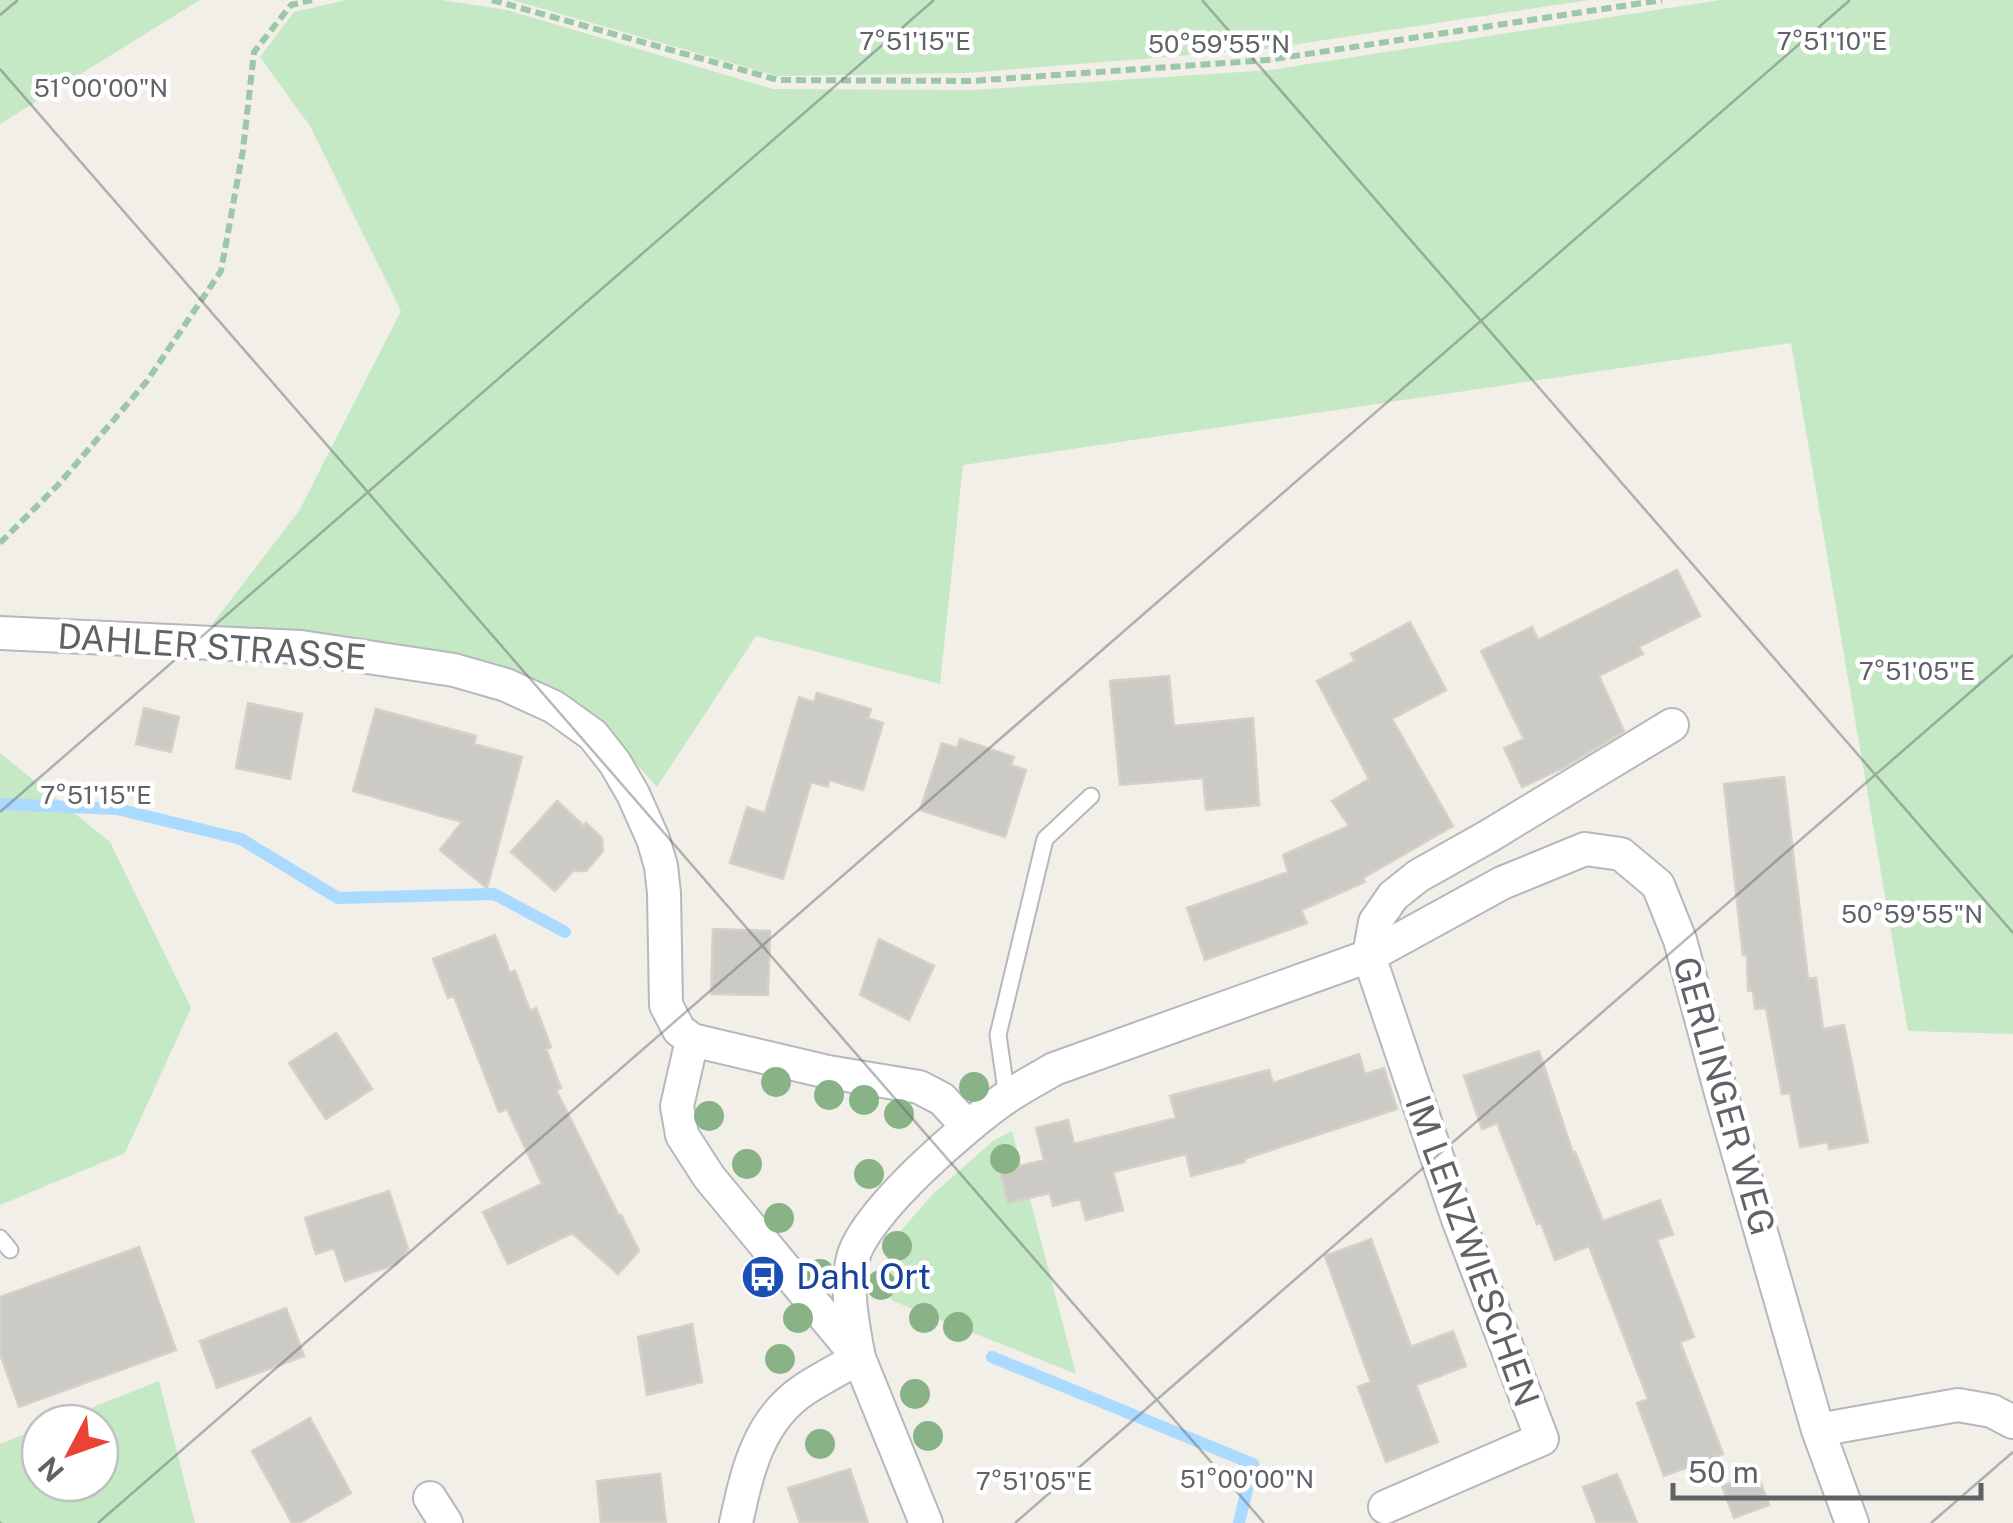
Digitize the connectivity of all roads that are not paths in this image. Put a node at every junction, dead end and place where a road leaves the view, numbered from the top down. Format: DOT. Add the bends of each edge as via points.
graph roads {
  1 [pos="0,632"];
  2 [pos="1672,725"];
  3 [pos="1091,796"];
  4 [pos="1369,956"];
  5 [pos="692,1040"];
  6 [pos="1007,1097"];
  7 [pos="967,1126"];
  8 [pos="859,1358"];
  9 [pos="2013,1422"];
  10 [pos="1818,1430"];
  11 [pos="1385,1507"];
  12 [pos="736,1523"];
  13 [pos="926,1523"];
  14 [pos="1852,1523"];
  1 -- 5 [label="street, DAHLER STRASSE" via="301,647 454,670 554,706 615,763 653,839 664,893 666,1005"];
  2 -- 4 [label="street" via="1418,876 1392,896 1375,922"];
  3 -- 6 [label="lane" via="1045,839 998,1035"];
  4 -- 6 [label="street, GERLINGER WEG" via="1054,1069"];
  4 -- 10 [label="street, GERLINGER WEG" via="1502,883 1585,849 1621,854 1658,886 1680,940"];
  4 -- 11 [label="street, IM LENZWIESCHEN" via="1542,1439"];
  5 -- 7 [label="street" via="919,1088"];
  5 -- 8 [label="street" via="677,1106 682,1135"];
  6 -- 7 [label="street, GERLINGER WEG"];
  7 -- 8 [label="street, GERLINGER WEG" via="859,1242 850,1295"];
  8 -- 12 [label="street" via="802,1391 770,1421 755,1448"];
  8 -- 13 [label="street"];
  9 -- 10 [label="street" via="1958,1404"];
  10 -- 14 [label="street, GERLINGER WEG"];
}
